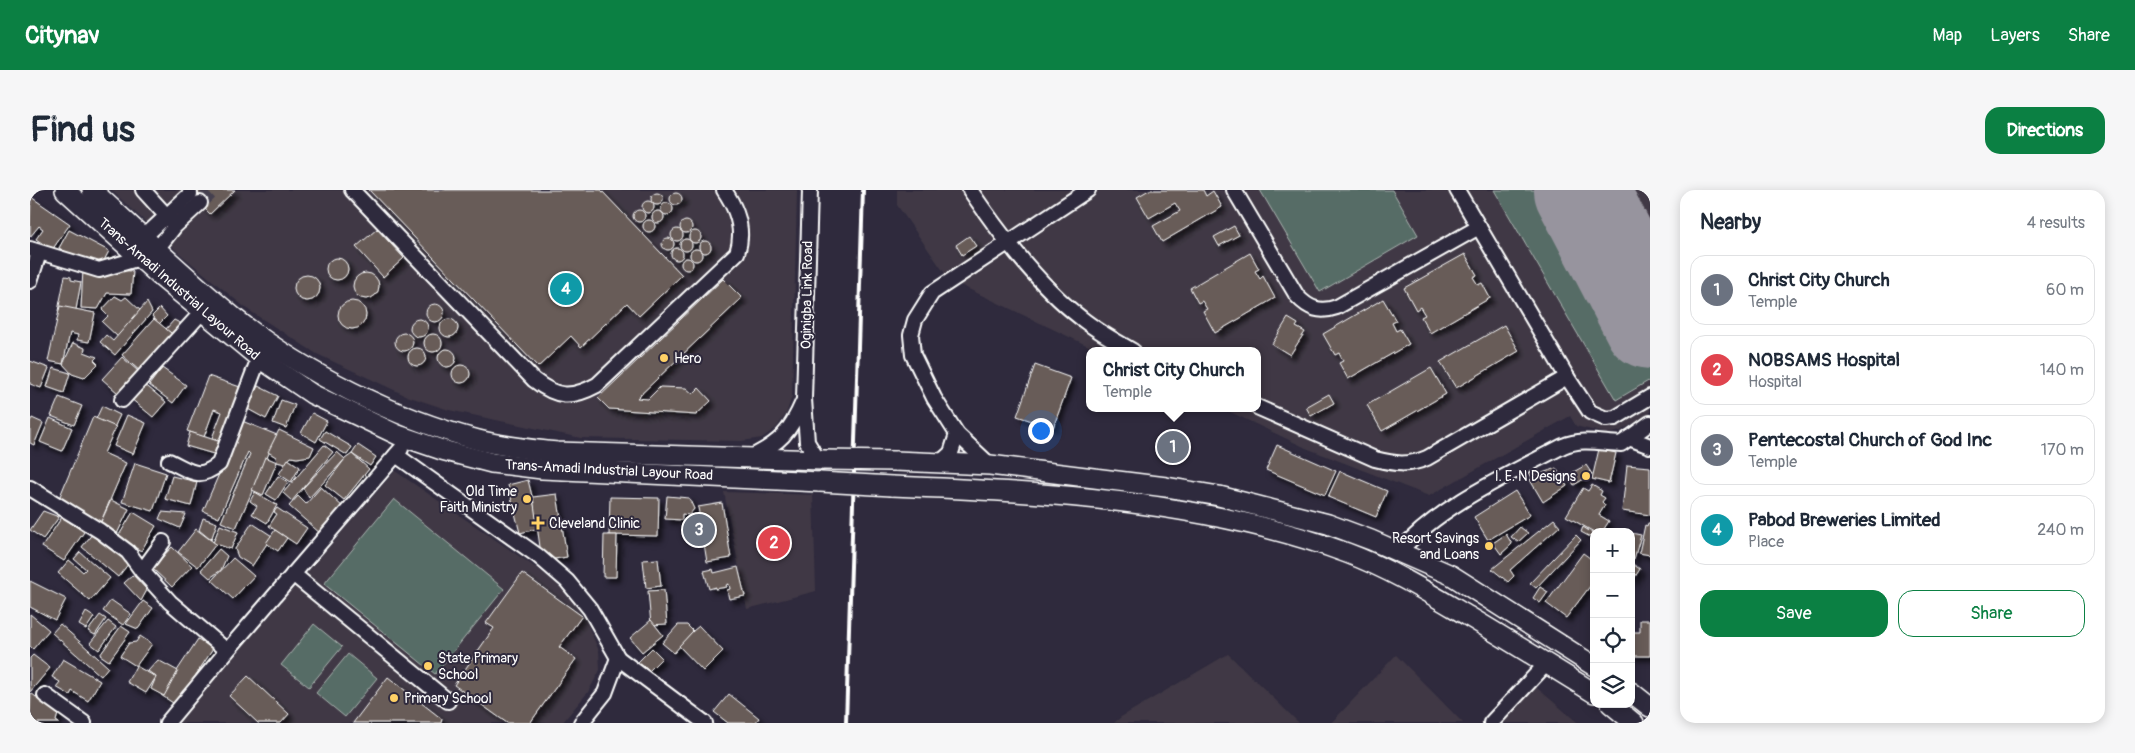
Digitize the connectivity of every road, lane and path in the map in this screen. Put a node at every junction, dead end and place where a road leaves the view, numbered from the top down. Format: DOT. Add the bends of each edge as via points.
graph roads {
  1 [pos="65,190"];
  2 [pos="92,190"];
  3 [pos="143,190"];
  4 [pos="352,190"];
  5 [pos="724,190"];
  6 [pos="810,190"];
  7 [pos="970,190"];
  8 [pos="1088,190"];
  9 [pos="1234,190"];
  10 [pos="1457,190"];
  11 [pos="195,199"];
  12 [pos="171,221"];
  13 [pos="1479,227"];
  14 [pos="1008,241"];
  15 [pos="150,243"];
  16 [pos="35,251"];
  17 [pos="140,258"];
  18 [pos="30,281"];
  19 [pos="202,312"];
  20 [pos="1126,347"];
  21 [pos="259,358"];
  22 [pos="1567,378"];
  23 [pos="1650,397"];
  24 [pos="804,399"];
  25 [pos="122,400"];
  26 [pos="1261,410"];
  27 [pos="1650,423"];
  28 [pos="957,434"];
  29 [pos="1630,438"];
  30 [pos="410,439"];
  31 [pos="1650,446"];
  32 [pos="396,455"];
  33 [pos="750,458"];
  34 [pos="820,460"];
  35 [pos="169,462"];
  36 [pos="941,462"];
  37 [pos="990,465"];
  38 [pos="30,488"];
  39 [pos="162,542"];
  40 [pos="1399,552"];
  41 [pos="142,571"];
  42 [pos="293,574"];
  43 [pos="227,651"];
  44 [pos="618,658"];
  45 [pos="1547,663"];
  46 [pos="1590,663"];
  47 [pos="1590,690"];
  48 [pos="45,695"];
  49 [pos="448,701"];
  50 [pos="1616,708"];
  51 [pos="84,723"];
  52 [pos="167,723"];
  53 [pos="581,723"];
  54 [pos="705,723"];
  55 [pos="1491,723"];
  56 [pos="1634,723"];
  1 -- 17 [label="main road, Trans-Amadi Industrial Layour Road"];
  2 -- 15 [label="main road, Trans-Amadi Industrial Layour Road"];
  3 -- 12 [label="street"];
  4 -- 5 [label="street" via="534,380 550,392 560,394 585,391 597,385 736,253 740,242 739,221"];
  6 -- 24 [label="street, Oginigba Link Road"];
  7 -- 14 [label="street"];
  8 -- 14 [label="street"];
  9 -- 13 [label="street" via="1297,296 1306,306 1318,310 1337,307"];
  10 -- 13 [label="street"];
  11 -- 12 [label="street"];
  12 -- 15 [label="street"];
  13 -- 22 [label="street"];
  14 -- 20 [label="street" via="1064,304"];
  14 -- 28 [label="street" via="932,293 915,320 911,335 913,355 934,398"];
  15 -- 33 [label="main road, Trans-Amadi Industrial Layour Road" via="237,319 278,348 351,390 443,430 517,448 557,452"];
  16 -- 17 [label="street" via="99,270"];
  16 -- 18 [label="street"];
  17 -- 19 [label="main road, Trans-Amadi Industrial Layour Road"];
  19 -- 21 [label="main road, Trans-Amadi Industrial Layour Road"];
  19 -- 25 [label="street"];
  21 -- 30 [label="main road, Trans-Amadi Industrial Layour Road" via="312,394"];
  21 -- 35 [label="street" via="219,464 201,474"];
  22 -- 23 [label="street" via="1590,412 1606,419 1615,418"];
  22 -- 26 [label="street" via="1411,464 1376,459"];
  24 -- 33 [label="street" via="783,438"];
  24 -- 34 [label="street, Oginigba Link Road" via="807,442"];
  27 -- 29 [label="street"];
  28 -- 36 [label="street" via="950,453"];
  28 -- 37 [label="street"];
  29 -- 31 [label="street"];
  29 -- 40 [label="street" via="1621,444 1585,441 1562,446 1486,487 1438,518 1412,536"];
  30 -- 32 [label="street"];
  30 -- 45 [label="main road, Trans-Amadi Industrial Layour Road, bridge" via="492,463 542,469 1048,493 1238,522 1348,553 1396,574"];
  32 -- 42 [label="street"];
  32 -- 44 [label="street" via="538,556 567,581 590,609"];
  33 -- 34 [label="main road, Trans-Amadi Industrial Layour Road"];
  34 -- 36 [label="main road, Trans-Amadi Industrial Layour Road, bridge"];
  36 -- 37 [label="main road, Trans-Amadi Industrial Layour Road"];
  37 -- 40 [label="main road, Trans-Amadi Industrial Layour Road" via="1219,496 1328,524"];
  38 -- 41 [label="street" via="100,531 128,552"];
  39 -- 41 [label="street"];
  40 -- 46 [label="main road, Trans-Amadi Industrial Layour Road" via="1451,575"];
  41 -- 43 [label="street" via="170,602"];
  42 -- 43 [label="street"];
  42 -- 49 [label="street"];
  43 -- 52 [label="street"];
  44 -- 53 [label="street" via="604,693"];
  44 -- 54 [label="street"];
  45 -- 47 [label="main road, Trans-Amadi Industrial Layour Road"];
  45 -- 55 [label="street"];
  48 -- 51 [label="street"];
  50 -- 56 [label="main road"];
}
